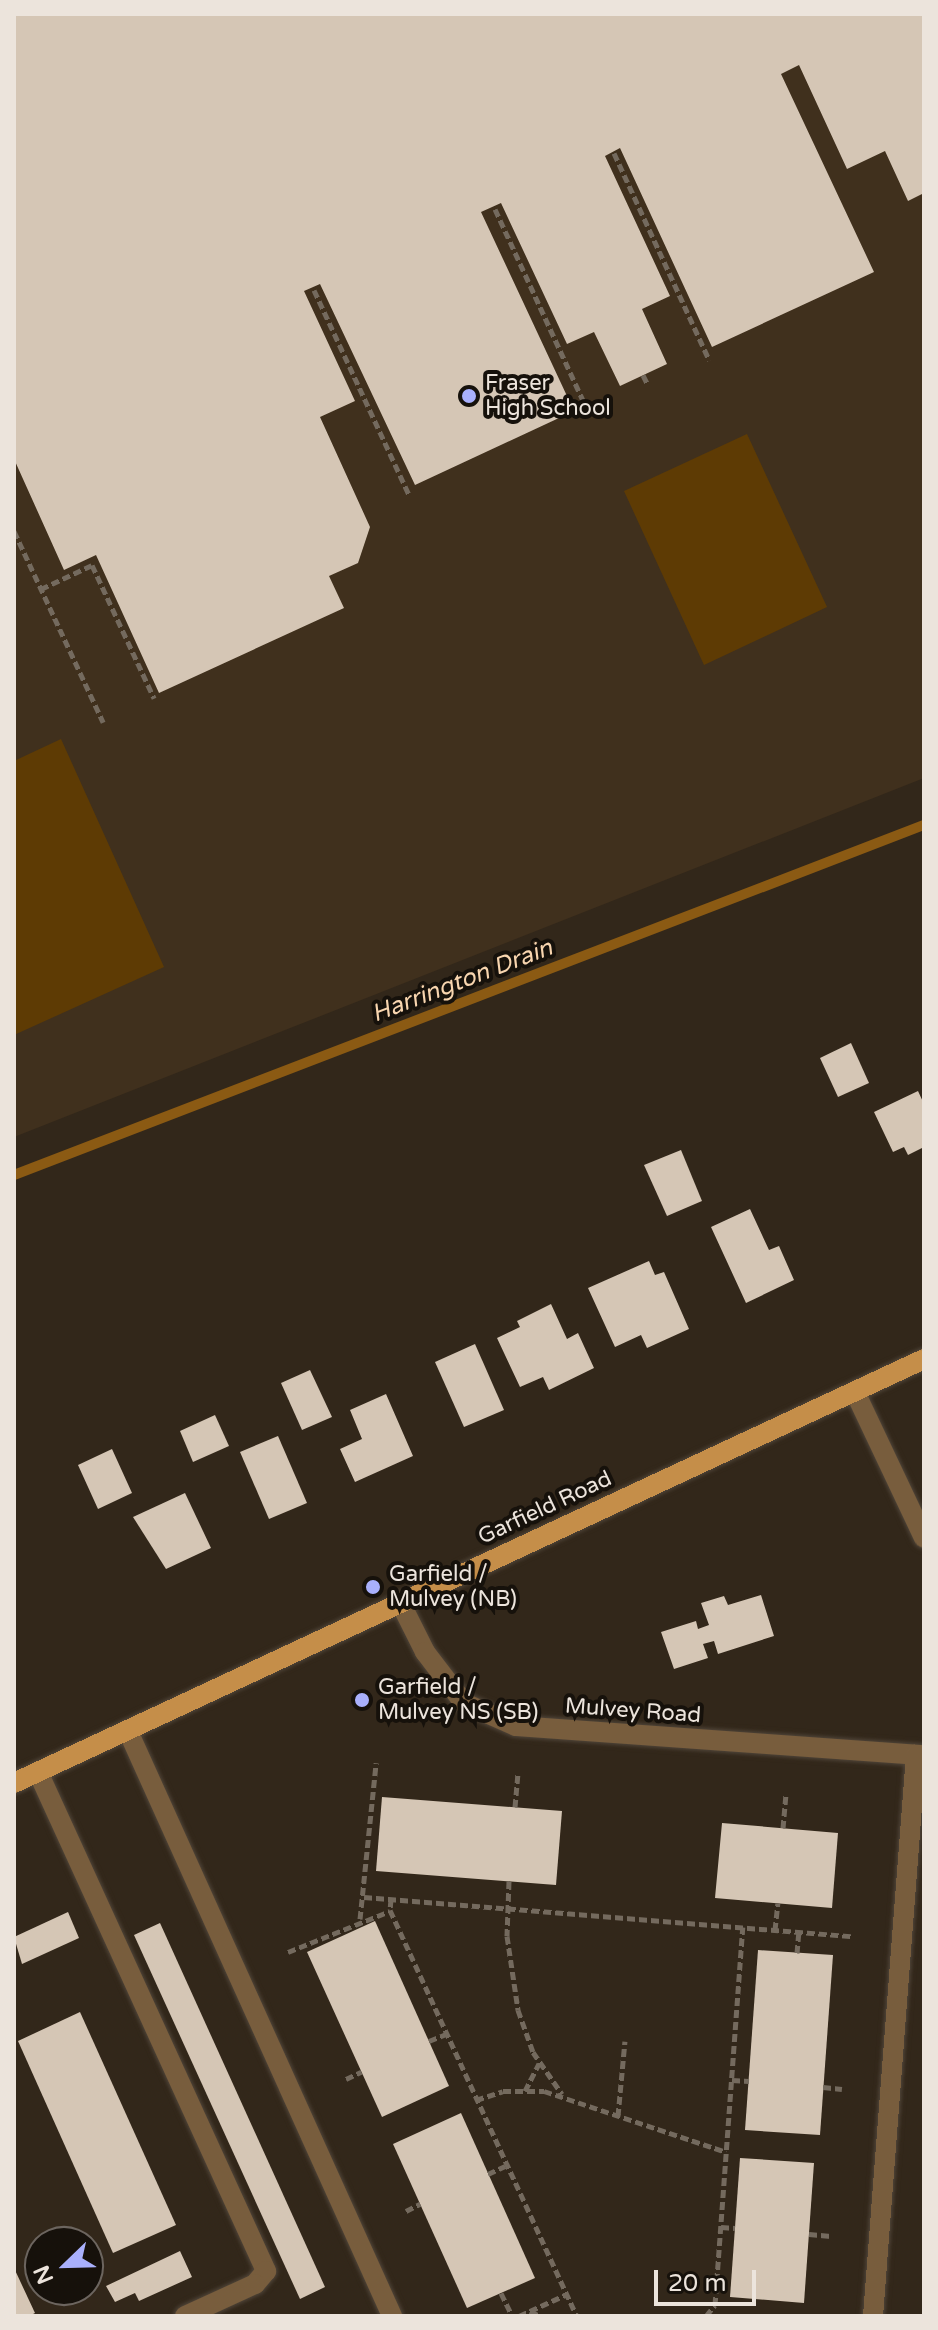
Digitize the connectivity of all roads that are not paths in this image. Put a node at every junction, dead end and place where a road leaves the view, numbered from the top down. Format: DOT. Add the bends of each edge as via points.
graph roads {
  1 [pos="924,1359"];
  2 [pos="855,1392"];
  3 [pos="924,1538"];
  4 [pos="400,1602"];
  5 [pos="128,1731"];
  6 [pos="920,1755"];
  7 [pos="38,1772"];
  8 [pos="14,1783"];
  9 [pos="185,2316"];
  10 [pos="392,2316"];
  11 [pos="873,2316"];
  1 -- 2 [label="main road, Garfield Road"];
  2 -- 3 [label="street"];
  2 -- 4 [label="main road, Garfield Road"];
  4 -- 5 [label="main road, Garfield Road"];
  4 -- 6 [label="street, Mulvey Road" via="425,1652 464,1703 516,1726"];
  5 -- 7 [label="main road, Garfield Road"];
  5 -- 10 [label="street"];
  6 -- 11 [label="street"];
  7 -- 8 [label="main road, Garfield Road"];
  7 -- 9 [label="street" via="266,2271 255,2284"];
}
